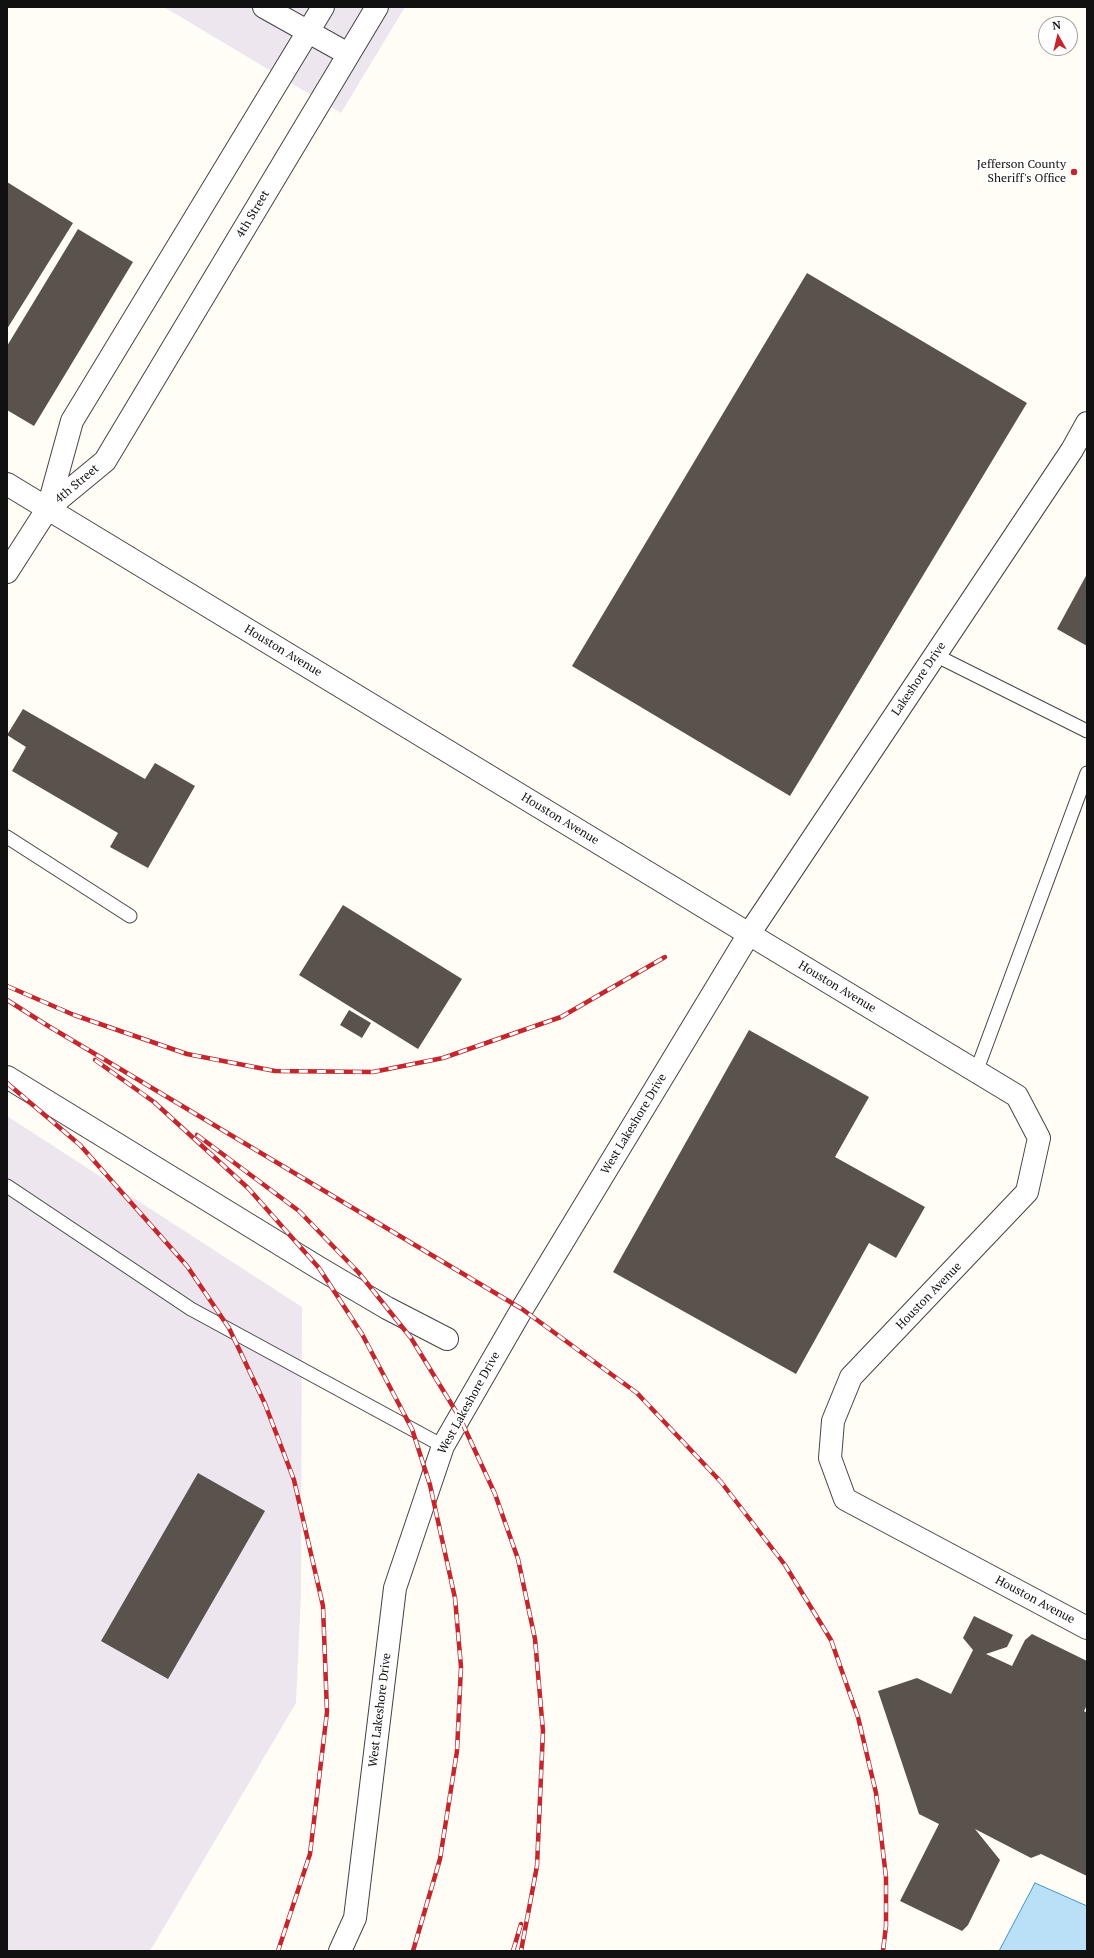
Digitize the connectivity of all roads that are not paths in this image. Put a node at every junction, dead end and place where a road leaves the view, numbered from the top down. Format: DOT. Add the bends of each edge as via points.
graph roads {
  1 [pos="264,7"];
  2 [pos="323,7"];
  3 [pos="377,7"];
  4 [pos="308,32"];
  5 [pos="348,54"];
  6 [pos="1087,423"];
  7 [pos="7,484"];
  8 [pos="48,508"];
  9 [pos="7,572"];
  10 [pos="935,655"];
  11 [pos="1087,731"];
  12 [pos="1087,773"];
  13 [pos="7,837"];
  14 [pos="130,916"];
  15 [pos="749,934"];
  16 [pos="976,1072"];
  17 [pos="7,1077"];
  18 [pos="7,1186"];
  19 [pos="447,1339"];
  20 [pos="443,1446"];
  21 [pos="1087,1628"];
  22 [pos="340,1951"];
  1 -- 4 [label="street"];
  2 -- 4 [label="street, 4th Street"];
  3 -- 5 [label="street, 4th Street"];
  4 -- 5 [label="street"];
  4 -- 8 [label="street, 4th Street" via="72,421"];
  5 -- 8 [label="street, 4th Street" via="105,461"];
  6 -- 10 [label="street, Lakeshore Drive" via="1072,450"];
  7 -- 8 [label="street, Houston Avenue"];
  8 -- 9 [label="street"];
  8 -- 15 [label="street, Houston Avenue"];
  10 -- 11 [label="lane"];
  10 -- 15 [label="street, Lakeshore Drive"];
  12 -- 16 [label="lane"];
  13 -- 14 [label="lane"];
  15 -- 16 [label="street, Houston Avenue"];
  15 -- 20 [label="street, West Lakeshore Drive" via="522,1309"];
  16 -- 21 [label="street, Houston Avenue" via="1017,1096 1039,1138 1027,1192 851,1377 833,1421 830,1458 845,1499"];
  17 -- 19 [label="street" via="373,1300"];
  18 -- 20 [label="lane" via="191,1309"];
  20 -- 22 [label="street, West Lakeshore Drive" via="395,1588 355,1918"];
}
